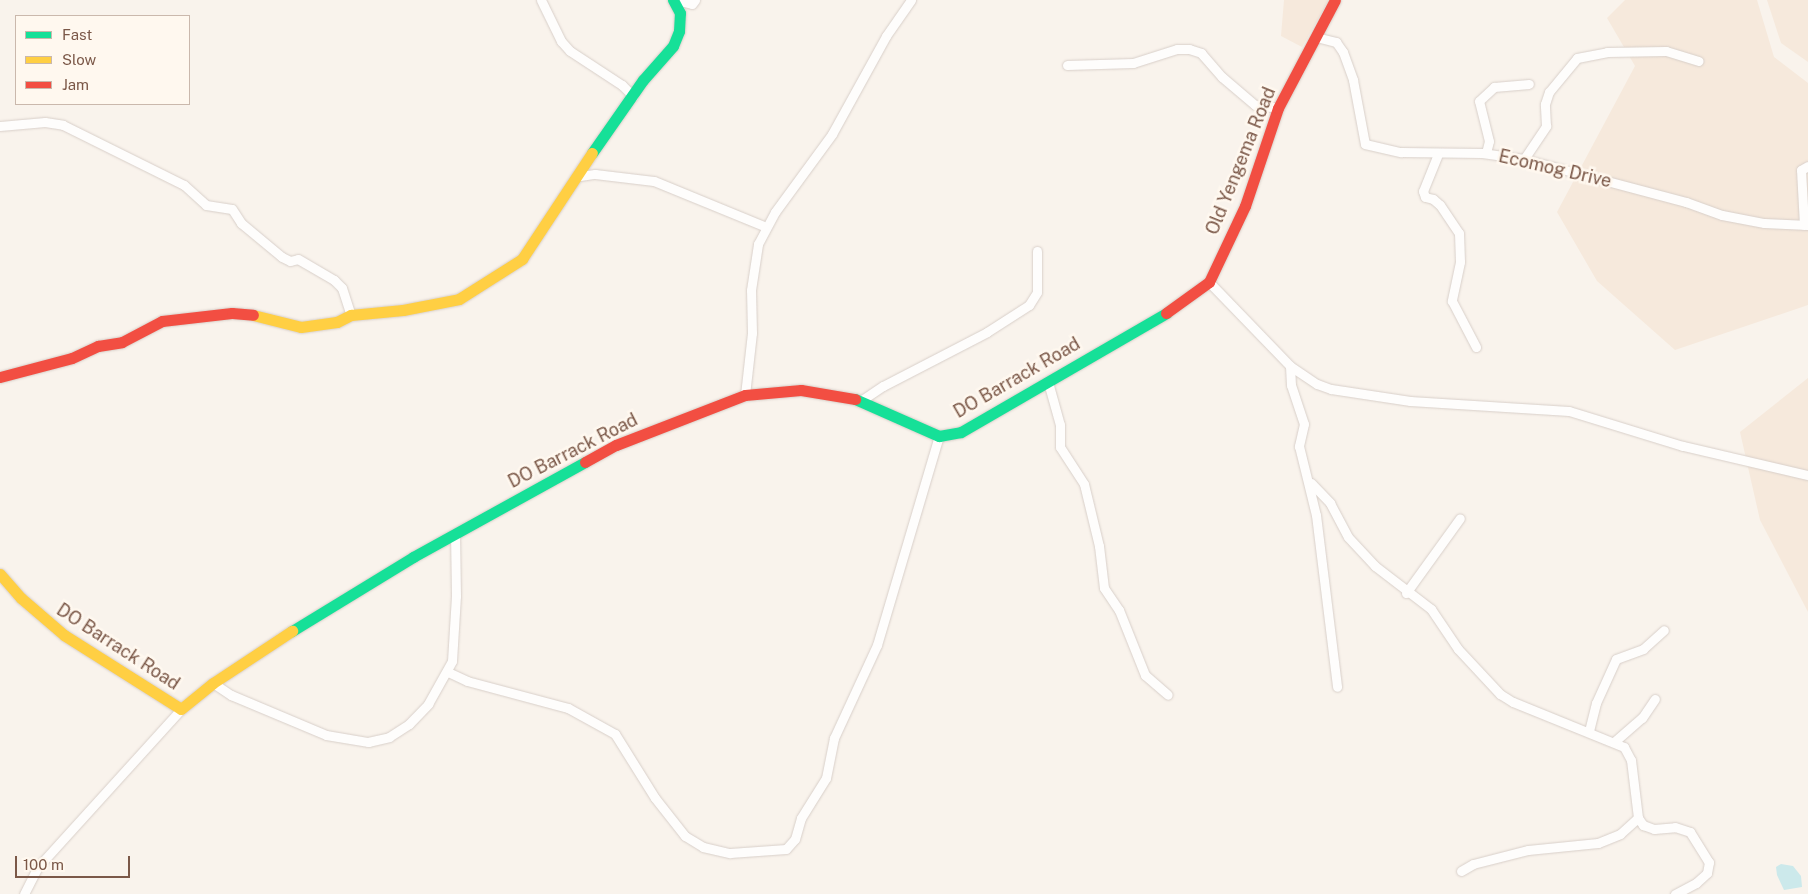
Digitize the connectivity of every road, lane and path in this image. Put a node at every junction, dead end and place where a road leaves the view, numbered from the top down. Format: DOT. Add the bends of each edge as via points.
graph roads {
  1 [pos="541,0"];
  2 [pos="675,0"];
  3 [pos="694,0"];
  4 [pos="911,0"];
  5 [pos="1335,0"];
  6 [pos="1316,37"];
  7 [pos="1699,61"];
  8 [pos="1067,65"];
  9 [pos="1529,84"];
  10 [pos="632,96"];
  11 [pos="1278,108"];
  12 [pos="0,126"];
  13 [pos="1438,154"];
  14 [pos="1486,154"];
  15 [pos="1524,159"];
  16 [pos="1808,166"];
  17 [pos="580,176"];
  18 [pos="1806,225"];
  19 [pos="766,227"];
  20 [pos="1037,251"];
  21 [pos="1209,282"];
  22 [pos="351,315"];
  23 [pos="1476,347"];
  24 [pos="1290,366"];
  25 [pos="0,377"];
  26 [pos="1048,382"];
  27 [pos="744,395"];
  28 [pos="862,400"];
  29 [pos="939,436"];
  30 [pos="1808,475"];
  31 [pos="1311,483"];
  32 [pos="1460,518"];
  33 [pos="454,534"];
  34 [pos="0,574"];
  35 [pos="1406,593"];
  36 [pos="1664,630"];
  37 [pos="448,672"];
  38 [pos="213,683"];
  39 [pos="1337,686"];
  40 [pos="1168,695"];
  41 [pos="1655,699"];
  42 [pos="181,709"];
  43 [pos="1589,731"];
  44 [pos="1614,742"];
  45 [pos="1638,818"];
  46 [pos="1461,871"];
  47 [pos="24,894"];
  48 [pos="1675,894"];
  1 -- 10 [label="street" via="561,41 570,51 622,85"];
  2 -- 3 [label="street" via="692,4"];
  2 -- 10 [label="street" via="680,13 676,38"];
  4 -- 19 [label="street" via="886,36 832,134"];
  5 -- 6 [label="street, Old Yengema Road"];
  6 -- 11 [label="street, Old Yengema Road"];
  6 -- 13 [label="street, Ecomog Drive" via="1336,42 1343,52 1355,88 1365,144 1400,152"];
  7 -- 15 [label="street" via="1666,51 1606,52 1577,58 1548,92 1546,126"];
  8 -- 11 [label="street" via="1133,63 1177,49 1189,50 1201,53 1222,77 1255,105"];
  9 -- 14 [label="street" via="1494,87 1479,100 1489,141"];
  10 -- 17 [label="street"];
  11 -- 21 [label="street, Old Yengema Road" via="1245,206"];
  12 -- 22 [label="street" via="45,122 63,125 184,186 206,205 232,209 241,223 282,257 290,261 298,259 334,280 342,288"];
  13 -- 14 [label="street, Ecomog Drive"];
  13 -- 23 [label="street" via="1423,190 1425,197 1440,205 1459,233 1460,262 1452,301"];
  14 -- 15 [label="street, Ecomog Drive"];
  15 -- 18 [label="street, Ecomog Drive" via="1686,202 1722,215 1764,223"];
  16 -- 18 [label="street" via="1801,170"];
  17 -- 19 [label="street" via="595,174 654,181"];
  17 -- 22 [label="street" via="555,207 522,259 494,279 458,299 403,310"];
  19 -- 27 [label="street" via="758,244 754,266"];
  20 -- 28 [label="street" via="1037,292 1029,305 987,332"];
  21 -- 24 [label="street"];
  21 -- 26 [label="street, DO Barrack Road" via="1184,303"];
  22 -- 25 [label="street" via="337,322 301,326 232,313 162,321 122,342 98,346 72,358"];
  24 -- 30 [label="street" via="1318,384 1346,392 1436,404 1569,411 1683,446"];
  24 -- 31 [label="street" via="1291,385 1304,424 1299,446 1303,468"];
  26 -- 29 [label="street, DO Barrack Road" via="961,432"];
  26 -- 40 [label="street" via="1060,424 1060,447 1084,484 1099,546 1104,588 1119,610 1145,675"];
  27 -- 28 [label="street, DO Barrack Road" via="801,390"];
  27 -- 33 [label="street, DO Barrack Road" via="616,445"];
  28 -- 29 [label="street, DO Barrack Road"];
  29 -- 37 [label="street" via="877,645 834,738 826,778 801,818 795,839 786,849 730,853 703,847 685,836 655,798 615,734 568,708 467,681"];
  31 -- 35 [label="street" via="1330,503 1348,537"];
  31 -- 39 [label="street"];
  32 -- 35 [label="street"];
  33 -- 37 [label="street" via="454,638"];
  33 -- 38 [label="street, DO Barrack Road"];
  34 -- 42 [label="street, DO Barrack Road" via="20,598 64,635"];
  35 -- 43 [label="street" via="1431,609 1458,649 1500,694 1534,711"];
  36 -- 43 [label="street" via="1643,649 1616,659 1596,703"];
  37 -- 38 [label="street" via="428,704 409,724 390,737 368,742 326,735 231,695"];
  38 -- 42 [label="street, DO Barrack Road"];
  41 -- 44 [label="street" via="1642,718"];
  42 -- 47 [label="street" via="38,868"];
  43 -- 44 [label="street"];
  44 -- 45 [label="street" via="1624,747 1631,760"];
  45 -- 46 [label="street" via="1620,834 1598,843 1528,850 1473,864"];
  45 -- 48 [label="street" via="1643,826 1654,829 1674,827 1690,832 1709,862 1707,873"];
}
